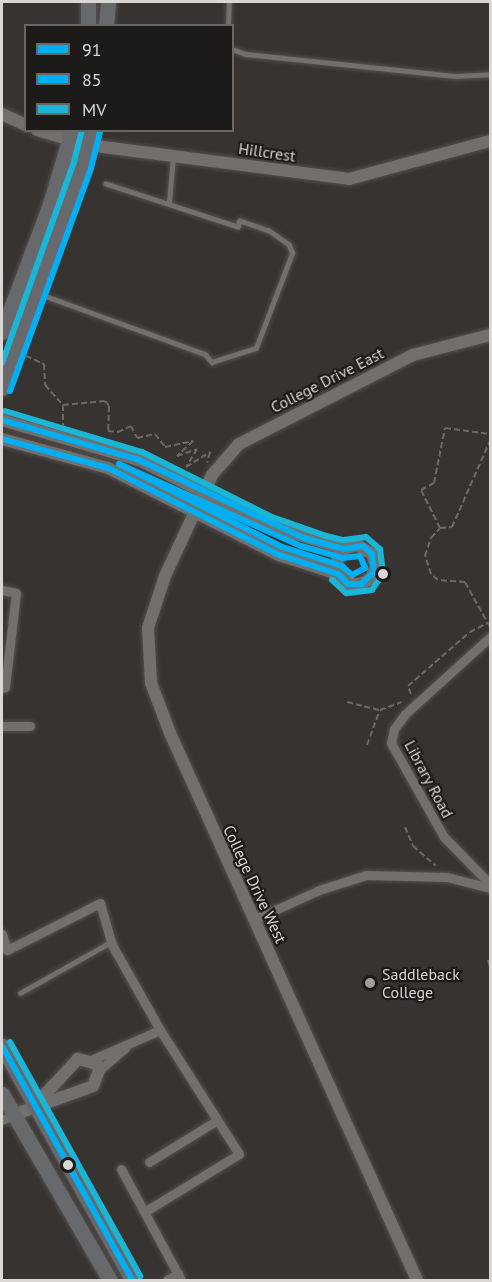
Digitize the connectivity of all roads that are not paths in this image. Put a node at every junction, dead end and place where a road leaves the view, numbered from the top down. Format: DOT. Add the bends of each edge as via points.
graph roads {
  1 [pos="88,2"];
  2 [pos="108,2"];
  3 [pos="230,2"];
  4 [pos="88,24"];
  5 [pos="106,24"];
  6 [pos="228,24"];
  7 [pos="234,50"];
  8 [pos="490,74"];
  9 [pos="2,114"];
  10 [pos="24,124"];
  11 [pos="48,132"];
  12 [pos="71,136"];
  13 [pos="89,138"];
  14 [pos="490,141"];
  15 [pos="173,157"];
  16 [pos="106,184"];
  17 [pos="169,202"];
  18 [pos="37,293"];
  19 [pos="2,332"];
  20 [pos="490,334"];
  21 [pos="2,388"];
  22 [pos="2,420"];
  23 [pos="2,439"];
  24 [pos="204,494"];
  25 [pos="196,513"];
  26 [pos="344,549"];
  27 [pos="338,574"];
  28 [pos="2,590"];
  29 [pos="490,637"];
  30 [pos="2,688"];
  31 [pos="2,726"];
  32 [pos="30,726"];
  33 [pos="490,886"];
  34 [pos="253,921"];
  35 [pos="2,934"];
  36 [pos="111,942"];
  37 [pos="20,993"];
  38 [pos="160,1030"];
  39 [pos="2,1046"];
  40 [pos="95,1065"];
  41 [pos="2,1094"];
  42 [pos="33,1107"];
  43 [pos="7,1118"];
  44 [pos="216,1121"];
  45 [pos="149,1162"];
  46 [pos="121,1169"];
  47 [pos="146,1211"];
  48 [pos="179,1277"];
  49 [pos="110,1281"];
  50 [pos="132,1281"];
  51 [pos="167,1281"];
  52 [pos="417,1281"];
  1 -- 4 [label="main road"];
  2 -- 5 [label="main road"];
  3 -- 6 [label="lane"];
  7 -- 8 [label="lane" via="457,76"];
  9 -- 10 [label="street"];
  11 -- 12 [label="street, Hillcrest"];
  12 -- 13 [label="street, Hillcrest"];
  12 -- 19 [label="main road"];
  13 -- 15 [label="street, Hillcrest"];
  13 -- 18 [label="main road"];
  14 -- 15 [label="street, Hillcrest" via="349,179"];
  15 -- 17 [label="lane"];
  16 -- 17 [label="lane"];
  17 -- 18 [label="lane" via="238,227 240,221 269,231 289,245 292,253 256,348 212,362 204,354"];
  18 -- 21 [label="main road"];
  20 -- 24 [label="street, College Drive East" via="412,355 239,444 223,459"];
  22 -- 24 [label="street" via="139,460"];
  23 -- 25 [label="street" via="108,468"];
  24 -- 25 [label="street, College Drive West"];
  24 -- 26 [label="street" via="277,528"];
  25 -- 27 [label="street" via="279,555"];
  25 -- 34 [label="street, College Drive West" via="154,603 148,659 151,683"];
  26 -- 27 [label="street" via="336,563"];
  26 -- 27 [label="street" via="357,545 368,550 375,560 374,572 367,582 355,585"];
  28 -- 30 [label="street" via="16,593"];
  29 -- 33 [label="street, Library Road" via="405,714 394,729 391,744 444,837"];
  31 -- 32 [label="street"];
  33 -- 34 [label="street, Library Road" via="442,877 366,875 319,890"];
  34 -- 52 [label="street, College Drive West"];
  35 -- 36 [label="street" via="7,950 100,903"];
  36 -- 37 [label="lane"];
  36 -- 38 [label="street"];
  38 -- 40 [label="street"];
  38 -- 44 [label="street"];
  39 -- 42 [label="main road"];
  40 -- 42 [label="street" via="78,1059"];
  40 -- 42 [label="street" via="93,1086"];
  41 -- 43 [label="main road"];
  42 -- 43 [label="street"];
  42 -- 50 [label="main road"];
  43 -- 49 [label="main road"];
  44 -- 45 [label="street"];
  44 -- 47 [label="street" via="239,1154"];
  46 -- 47 [label="street"];
  47 -- 48 [label="street"];
  48 -- 51 [label="street"];
}
